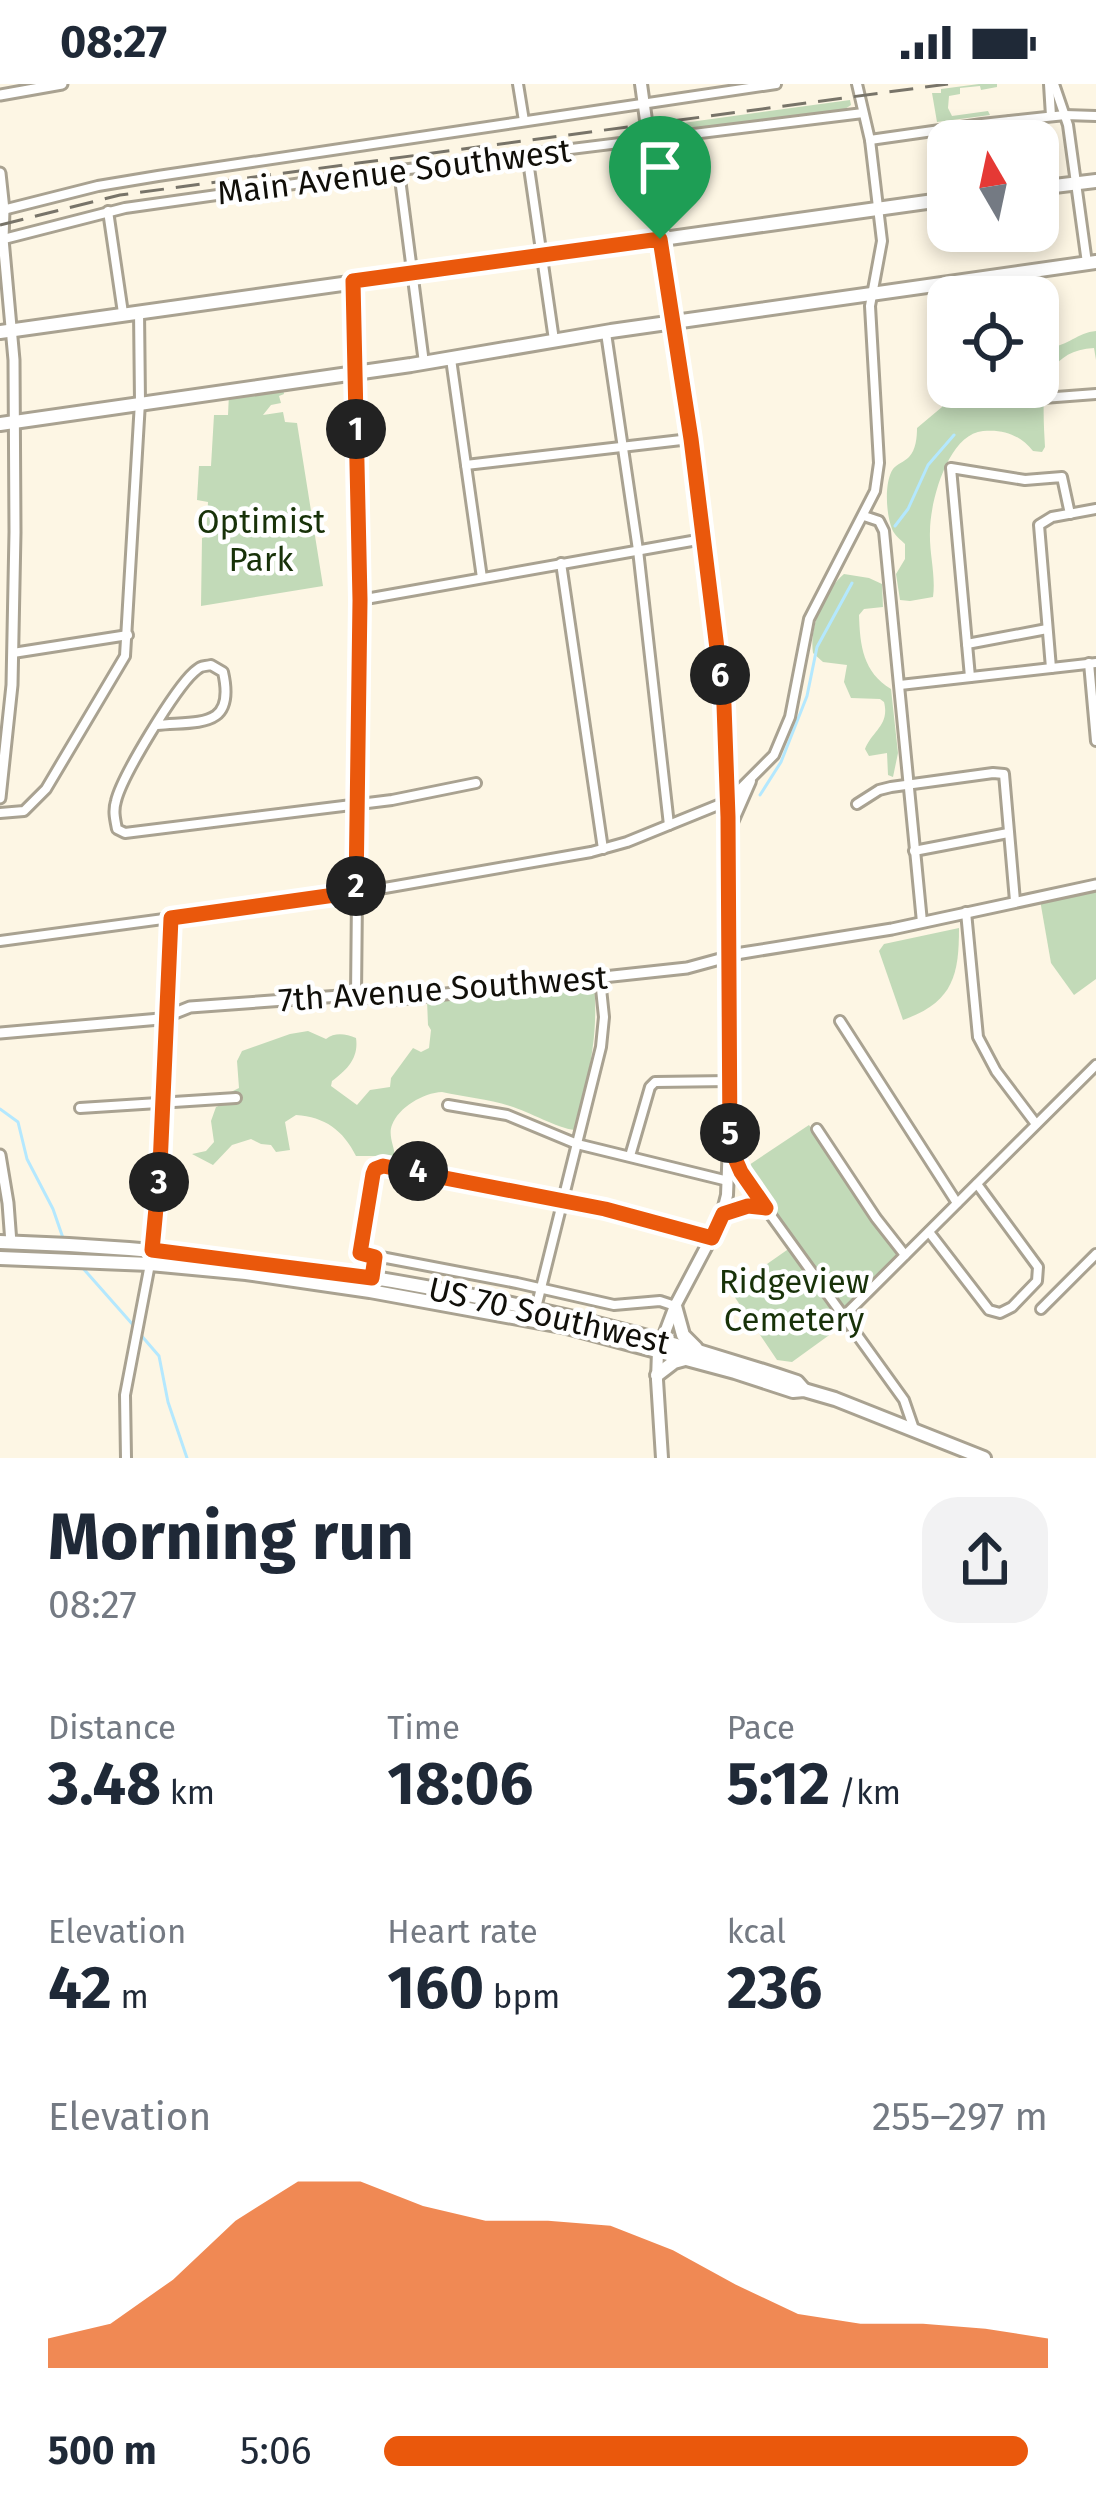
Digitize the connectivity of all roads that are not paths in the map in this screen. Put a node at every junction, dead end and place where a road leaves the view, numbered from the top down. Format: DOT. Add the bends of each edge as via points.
graph roads {
  1 [pos="62,84"];
  2 [pos="518,84"];
  3 [pos="641,84"];
  4 [pos="776,84"];
  5 [pos="857,84"];
  6 [pos="1052,84"];
  7 [pos="0,91"];
  8 [pos="643,102"];
  9 [pos="863,113"];
  10 [pos="1065,115"];
  11 [pos="1052,116"];
  12 [pos="1096,116"];
  13 [pos="1018,120"];
  14 [pos="524,121"];
  15 [pos="927,132"];
  16 [pos="648,140"];
  17 [pos="870,140"];
  18 [pos="527,154"];
  19 [pos="399,170"];
  20 [pos="0,173"];
  21 [pos="1096,181"];
  22 [pos="1076,183"];
  23 [pos="1059,185"];
  24 [pos="927,202"];
  25 [pos="878,209"];
  26 [pos="2,210"];
  27 [pos="108,211"];
  28 [pos="1,239"];
  29 [pos="660,239"];
  30 [pos="541,256"];
  31 [pos="1092,263"];
  32 [pos="412,273"];
  33 [pos="353,281"];
  34 [pos="871,293"];
  35 [pos="139,311"];
  36 [pos="123,313"];
  37 [pos="674,322"];
  38 [pos="6,331"];
  39 [pos="606,332"];
  40 [pos="554,340"];
  41 [pos="450,357"];
  42 [pos="424,363"];
  43 [pos="356,373"];
  44 [pos="1096,394"];
  45 [pos="1059,397"];
  46 [pos="140,402"];
  47 [pos="8,423"];
  48 [pos="691,439"];
  49 [pos="622,446"];
  50 [pos="466,465"];
  51 [pos="1096,509"];
  52 [pos="1070,514"];
  53 [pos="864,516"];
  54 [pos="703,538"];
  55 [pos="638,550"];
  56 [pos="561,563"];
  57 [pos="482,578"];
  58 [pos="360,600"];
  59 [pos="1047,629"];
  60 [pos="128,635"];
  61 [pos="967,644"];
  62 [pos="13,653"];
  63 [pos="1092,663"];
  64 [pos="1051,668"];
  65 [pos="970,677"];
  66 [pos="900,685"];
  67 [pos="157,725"];
  68 [pos="1096,741"];
  69 [pos="750,781"];
  70 [pos="476,783"];
  71 [pos="910,783"];
  72 [pos="0,798"];
  73 [pos="728,802"];
  74 [pos="357,803"];
  75 [pos="857,804"];
  76 [pos="0,813"];
  77 [pos="669,825"];
  78 [pos="1008,833"];
  79 [pos="603,849"];
  80 [pos="728,849"];
  81 [pos="914,851"];
  82 [pos="1096,885"];
  83 [pos="356,892"];
  84 [pos="1015,901"];
  85 [pos="966,912"];
  86 [pos="171,918"];
  87 [pos="922,922"];
  88 [pos="0,940"];
  89 [pos="729,958"];
  90 [pos="600,979"];
  91 [pos="356,996"];
  92 [pos="166,1016"];
  93 [pos="840,1022"];
  94 [pos="0,1033"];
  95 [pos="1096,1065"];
  96 [pos="730,1081"];
  97 [pos="236,1098"];
  98 [pos="162,1104"];
  99 [pos="448,1105"];
  100 [pos="80,1108"];
  101 [pos="1036,1124"];
  102 [pos="818,1129"];
  103 [pos="577,1144"];
  104 [pos="730,1147"];
  105 [pos="0,1155"];
  106 [pos="631,1156"];
  107 [pos="728,1181"];
  108 [pos="976,1184"];
  109 [pos="563,1200"];
  110 [pos="957,1203"];
  111 [pos="766,1208"];
  112 [pos="723,1214"];
  113 [pos="929,1232"];
  114 [pos="712,1238"];
  115 [pos="5,1242"];
  116 [pos="1096,1254"];
  117 [pos="905,1256"];
  118 [pos="151,1257"];
  119 [pos="375,1257"];
  120 [pos="0,1258"];
  121 [pos="371,1284"];
  122 [pos="542,1288"];
  123 [pos="675,1306"];
  124 [pos="536,1308"];
  125 [pos="1041,1309"];
  126 [pos="844,1315"];
  127 [pos="660,1346"];
  128 [pos="701,1352"];
  129 [pos="685,1359"];
  130 [pos="657,1375"];
  131 [pos="804,1390"];
  132 [pos="914,1429"];
  133 [pos="126,1458"];
  134 [pos="662,1458"];
  135 [pos="984,1458"];
  1 -- 7 [label="street"];
  2 -- 14 [label="street"];
  3 -- 8 [label="main road"];
  4 -- 8 [label="street"];
  5 -- 9 [label="street"];
  6 -- 10 [label="street"];
  6 -- 11 [label="street"];
  8 -- 14 [label="street"];
  8 -- 16 [label="main road"];
  9 -- 16 [label="street, Main Avenue Southwest"];
  9 -- 17 [label="street"];
  10 -- 11 [label="street"];
  10 -- 12 [label="street"];
  10 -- 22 [label="street"];
  11 -- 13 [label="street"];
  14 -- 26 [label="street" via="98,186"];
  15 -- 17 [label="street"];
  16 -- 18 [label="street, Main Avenue Southwest"];
  16 -- 29 [label="main road"];
  17 -- 25 [label="street"];
  18 -- 19 [label="street, Main Avenue Southwest"];
  18 -- 30 [label="street"];
  19 -- 27 [label="street, Main Avenue Southwest"];
  19 -- 32 [label="street"];
  20 -- 26 [label="street"];
  21 -- 22 [label="main road"];
  22 -- 23 [label="main road"];
  22 -- 31 [label="street"];
  24 -- 25 [label="main road"];
  25 -- 29 [label="main road"];
  25 -- 34 [label="street" via="882,250"];
  26 -- 28 [label="street"];
  27 -- 28 [label="street, Main Avenue Southwest"];
  27 -- 36 [label="street"];
  28 -- 38 [label="street"];
  29 -- 30 [label="main road"];
  29 -- 37 [label="main road"];
  30 -- 32 [label="main road"];
  30 -- 40 [label="street"];
  31 -- 34 [label="main road"];
  32 -- 33 [label="main road"];
  32 -- 42 [label="street"];
  33 -- 35 [label="main road"];
  33 -- 43 [label="street"];
  34 -- 37 [label="main road"];
  34 -- 53 [label="street" via="879,470"];
  35 -- 36 [label="main road"];
  35 -- 46 [label="street"];
  36 -- 38 [label="main road"];
  37 -- 39 [label="main road"];
  37 -- 48 [label="main road"];
  38 -- 47 [label="street"];
  39 -- 40 [label="main road"];
  39 -- 49 [label="street"];
  40 -- 41 [label="main road"];
  41 -- 42 [label="main road"];
  41 -- 50 [label="street"];
  42 -- 43 [label="main road"];
  43 -- 46 [label="main road"];
  43 -- 58 [label="street"];
  44 -- 45 [label="street"];
  46 -- 47 [label="main road"];
  46 -- 60 [label="street"];
  47 -- 62 [label="street"];
  48 -- 49 [label="street"];
  48 -- 54 [label="main road"];
  49 -- 50 [label="street"];
  49 -- 55 [label="street"];
  50 -- 57 [label="street"];
  51 -- 52 [label="street"];
  52 -- 59 [label="street" via="1039,525"];
  52 -- 61 [label="street" via="1062,478 1024,481 951,468"];
  53 -- 66 [label="street" via="884,531"];
  53 -- 69 [label="street" via="809,619 782,742"];
  54 -- 55 [label="street"];
  54 -- 73 [label="main road"];
  55 -- 56 [label="street"];
  55 -- 77 [label="street"];
  56 -- 57 [label="street"];
  56 -- 79 [label="street"];
  57 -- 58 [label="street"];
  58 -- 74 [label="street"];
  59 -- 61 [label="street"];
  59 -- 64 [label="street"];
  60 -- 62 [label="street"];
  60 -- 76 [label="street" via="123,662 46,789 24,811"];
  61 -- 65 [label="street"];
  62 -- 72 [label="street"];
  63 -- 64 [label="street"];
  63 -- 68 [label="street"];
  64 -- 65 [label="street"];
  65 -- 66 [label="street"];
  66 -- 71 [label="street"];
  67 -- 67 [label="street" via="196,670 211,665 224,672 221,712"];
  67 -- 74 [label="street" via="117,798 115,821 125,833"];
  69 -- 73 [label="street"];
  69 -- 80 [label="main road"];
  70 -- 74 [label="street"];
  71 -- 75 [label="street"];
  71 -- 78 [label="street" via="1004,774"];
  71 -- 81 [label="street"];
  73 -- 77 [label="street"];
  73 -- 80 [label="main road"];
  74 -- 83 [label="street"];
  77 -- 79 [label="street"];
  78 -- 81 [label="street"];
  78 -- 84 [label="street"];
  79 -- 83 [label="street"];
  80 -- 89 [label="main road"];
  81 -- 87 [label="street"];
  82 -- 84 [label="street, 7th Avenue Southwest"];
  83 -- 86 [label="street"];
  83 -- 91 [label="street"];
  84 -- 85 [label="street, 7th Avenue Southwest"];
  85 -- 87 [label="street, 7th Avenue Southwest"];
  85 -- 101 [label="street" via="978,1037"];
  86 -- 88 [label="street"];
  86 -- 92 [label="street"];
  87 -- 89 [label="street, 7th Avenue Southwest"];
  89 -- 90 [label="street, 7th Avenue Southwest"];
  89 -- 96 [label="main road"];
  90 -- 91 [label="street, 7th Avenue Southwest"];
  90 -- 103 [label="street" via="602,1047"];
  91 -- 92 [label="street, 7th Avenue Southwest" via="190,1007"];
  92 -- 94 [label="street, 7th Avenue Southwest"];
  92 -- 98 [label="street"];
  93 -- 110 [label="street"];
  95 -- 101 [label="street"];
  96 -- 104 [label="main road"];
  96 -- 106 [label="street" via="655,1082"];
  97 -- 98 [label="street"];
  98 -- 100 [label="street"];
  98 -- 118 [label="street"];
  99 -- 103 [label="street" via="507,1115"];
  101 -- 108 [label="street"];
  102 -- 117 [label="street"];
  103 -- 106 [label="street"];
  103 -- 109 [label="street"];
  104 -- 107 [label="main road"];
  104 -- 111 [label="street"];
  105 -- 115 [label="street"];
  106 -- 107 [label="street"];
  107 -- 112 [label="main road"];
  108 -- 110 [label="street"];
  108 -- 113 [label="street" via="1039,1267 1025,1294 1006,1311 988,1310"];
  109 -- 114 [label="street"];
  109 -- 119 [label="street" via="379,1166 360,1253"];
  109 -- 122 [label="street"];
  110 -- 113 [label="street"];
  111 -- 112 [label="street"];
  111 -- 126 [label="street"];
  112 -- 114 [label="main road"];
  113 -- 117 [label="street"];
  114 -- 123 [label="main road"];
  115 -- 118 [label="main road, US 70 Southwest"];
  116 -- 125 [label="street"];
  117 -- 126 [label="street"];
  118 -- 120 [label="main road, US 70 Southwest"];
  118 -- 121 [label="main road, US 70 Southwest"];
  118 -- 133 [label="street" via="125,1395"];
  119 -- 121 [label="street"];
  119 -- 122 [label="street"];
  121 -- 124 [label="main road, US 70 Southwest"];
  121 -- 127 [label="main road, US 70 Southwest"];
  122 -- 123 [label="street" via="614,1305"];
  122 -- 124 [label="street"];
  123 -- 127 [label="main road"];
  123 -- 128 [label="main road" via="683,1335"];
  124 -- 127 [label="main road, US 70 Southwest"];
  126 -- 132 [label="street" via="904,1400"];
  127 -- 128 [label="main road, US 70 Southwest"];
  127 -- 129 [label="main road, US 70 Southwest"];
  127 -- 130 [label="main road"];
  128 -- 131 [label="main road, US 70 Southwest"];
  129 -- 130 [label="main road"];
  129 -- 131 [label="main road, US 70 Southwest"];
  130 -- 134 [label="main road"];
  131 -- 132 [label="main road, US 70 Southwest"];
  132 -- 135 [label="main road, US 70 Southwest"];
}
